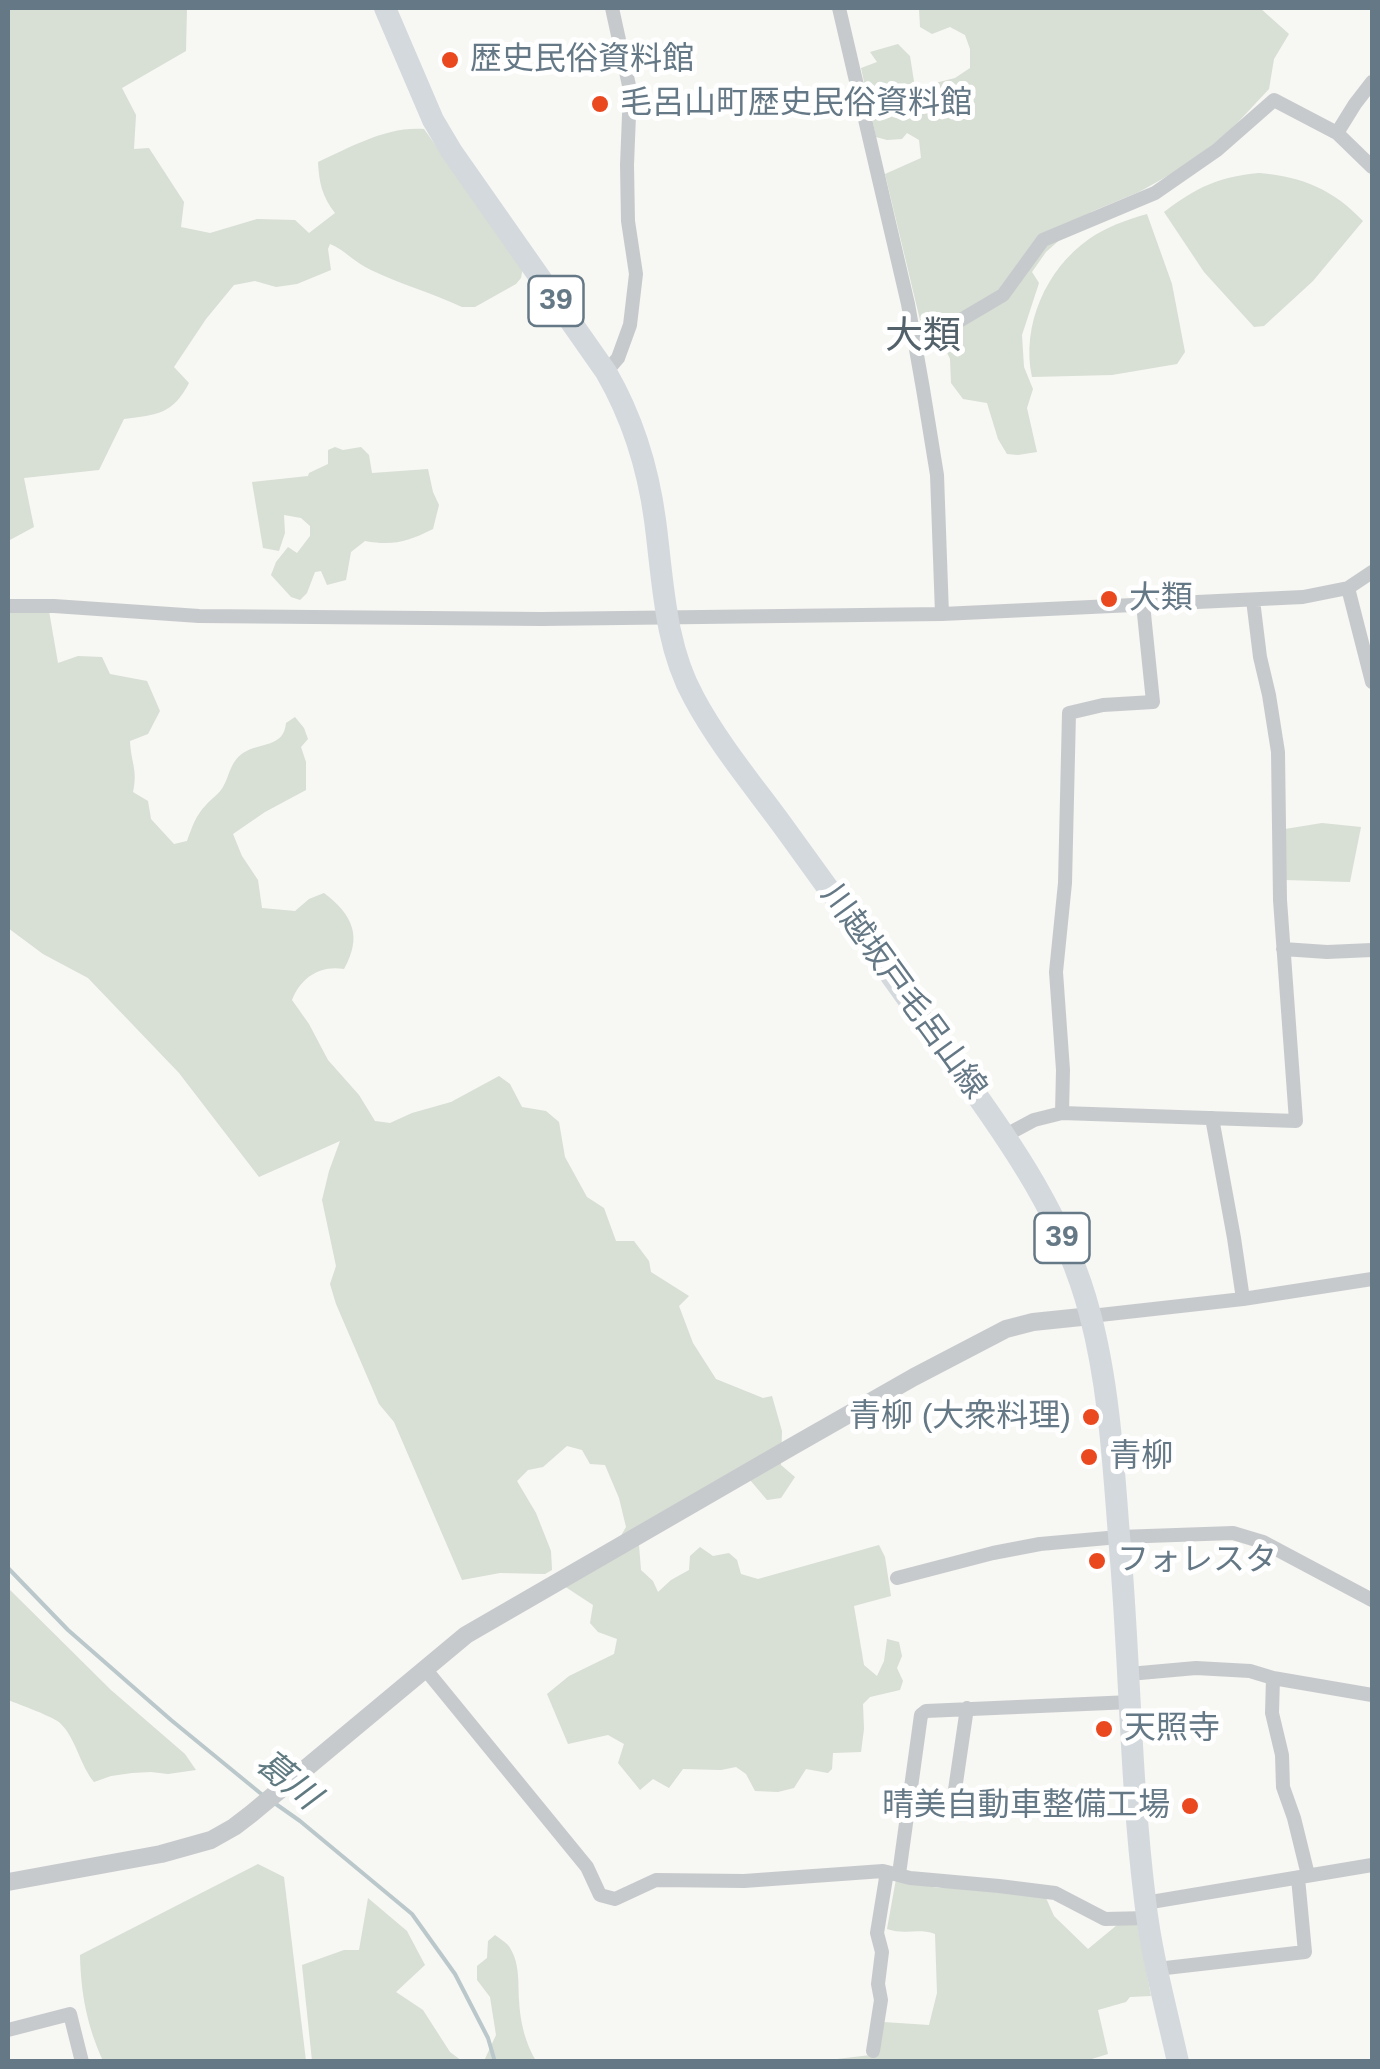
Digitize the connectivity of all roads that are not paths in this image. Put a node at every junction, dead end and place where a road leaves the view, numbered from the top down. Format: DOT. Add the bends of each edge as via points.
graph roads {
  1 [pos="384,8"];
  2 [pos="612,8"];
  3 [pos="839,8"];
  4 [pos="1372,82"];
  5 [pos="1337,132"];
  6 [pos="1372,166"];
  7 [pos="913,332"];
  8 [pos="606,372"];
  9 [pos="1372,572"];
  10 [pos="1348,588"];
  11 [pos="1253,600"];
  12 [pos="1142,604"];
  13 [pos="8,606"];
  14 [pos="942,614"];
  15 [pos="667,616"];
  16 [pos="1372,682"];
  17 [pos="1283,949"];
  18 [pos="1372,950"];
  19 [pos="1062,1114"];
  20 [pos="1212,1118"];
  21 [pos="1006,1135"];
  22 [pos="1372,1280"];
  23 [pos="1243,1299"];
  24 [pos="1091,1316"];
  25 [pos="1119,1537"];
  26 [pos="898,1578"];
  27 [pos="1372,1600"];
  28 [pos="426,1670"];
  29 [pos="1129,1674"];
  30 [pos="1273,1678"];
  31 [pos="1372,1695"];
  32 [pos="1131,1702"];
  33 [pos="967,1708"];
  34 [pos="908,1810"];
  35 [pos="1372,1866"];
  36 [pos="893,1873"];
  37 [pos="1303,1876"];
  38 [pos="8,1882"];
  39 [pos="1146,1910"];
  40 [pos="1157,1969"];
  41 [pos="8,2030"];
  42 [pos="873,2051"];
  43 [pos="82,2062"];
  44 [pos="1178,2062"];
  1 -- 8 [label="main road, 川越坂戸毛呂山線 / 39" via="452,152"];
  2 -- 8 [label="street" via="630,90 628,222 636,274 630,325"];
  3 -- 7 [label="street"];
  4 -- 5 [label="street"];
  5 -- 6 [label="street"];
  5 -- 7 [label="street" via="1274,100 1155,193 1043,240 1003,295 954,324"];
  7 -- 14 [label="street" via="936,475"];
  8 -- 15 [label="main road, 川越坂戸毛呂山線 / 39" via="645,470"];
  9 -- 10 [label="street"];
  10 -- 11 [label="street"];
  10 -- 16 [label="street"];
  11 -- 12 [label="street"];
  11 -- 17 [label="street" via="1278,752"];
  12 -- 14 [label="street"];
  12 -- 19 [label="street" via="1153,702 1069,713 1056,972"];
  13 -- 15 [label="street" via="199,616"];
  14 -- 15 [label="street"];
  15 -- 21 [label="main road, 川越坂戸毛呂山線 / 39" via="700,709"];
  17 -- 18 [label="street"];
  17 -- 20 [label="street" via="1296,1121"];
  19 -- 20 [label="street"];
  19 -- 21 [label="street"];
  20 -- 23 [label="street"];
  21 -- 24 [label="main road, 川越坂戸毛呂山線 / 39" via="1056,1221"];
  22 -- 23 [label="street"];
  23 -- 24 [label="street"];
  24 -- 25 [label="main road, 川越坂戸毛呂山線 / 39"];
  24 -- 28 [label="street" via="1006,1329 914,1377 466,1635"];
  25 -- 26 [label="street" via="1025,1546"];
  25 -- 27 [label="street" via="1233,1532"];
  25 -- 29 [label="main road, 川越坂戸毛呂山線 / 39"];
  28 -- 36 [label="street" via="609,1899 656,1880"];
  28 -- 38 [label="street" via="211,1840"];
  29 -- 30 [label="street" via="1196,1668"];
  29 -- 32 [label="main road, 川越坂戸毛呂山線 / 39"];
  30 -- 31 [label="street"];
  30 -- 37 [label="street" via="1283,1787"];
  32 -- 33 [label="street"];
  32 -- 39 [label="main road, 川越坂戸毛呂山線 / 39"];
  33 -- 34 [label="street" via="921,1715"];
  33 -- 34 [label="street" via="952,1810"];
  34 -- 36 [label="street"];
  35 -- 37 [label="street"];
  36 -- 39 [label="street" via="1054,1893 1105,1919"];
  36 -- 42 [label="street" via="877,1934 881,2000"];
  37 -- 39 [label="street"];
  37 -- 40 [label="street" via="1305,1952"];
  39 -- 40 [label="main road, 川越坂戸毛呂山線 / 39"];
  40 -- 44 [label="main road, 川越坂戸毛呂山線 / 39"];
  41 -- 43 [label="street" via="70,2014"];
}
